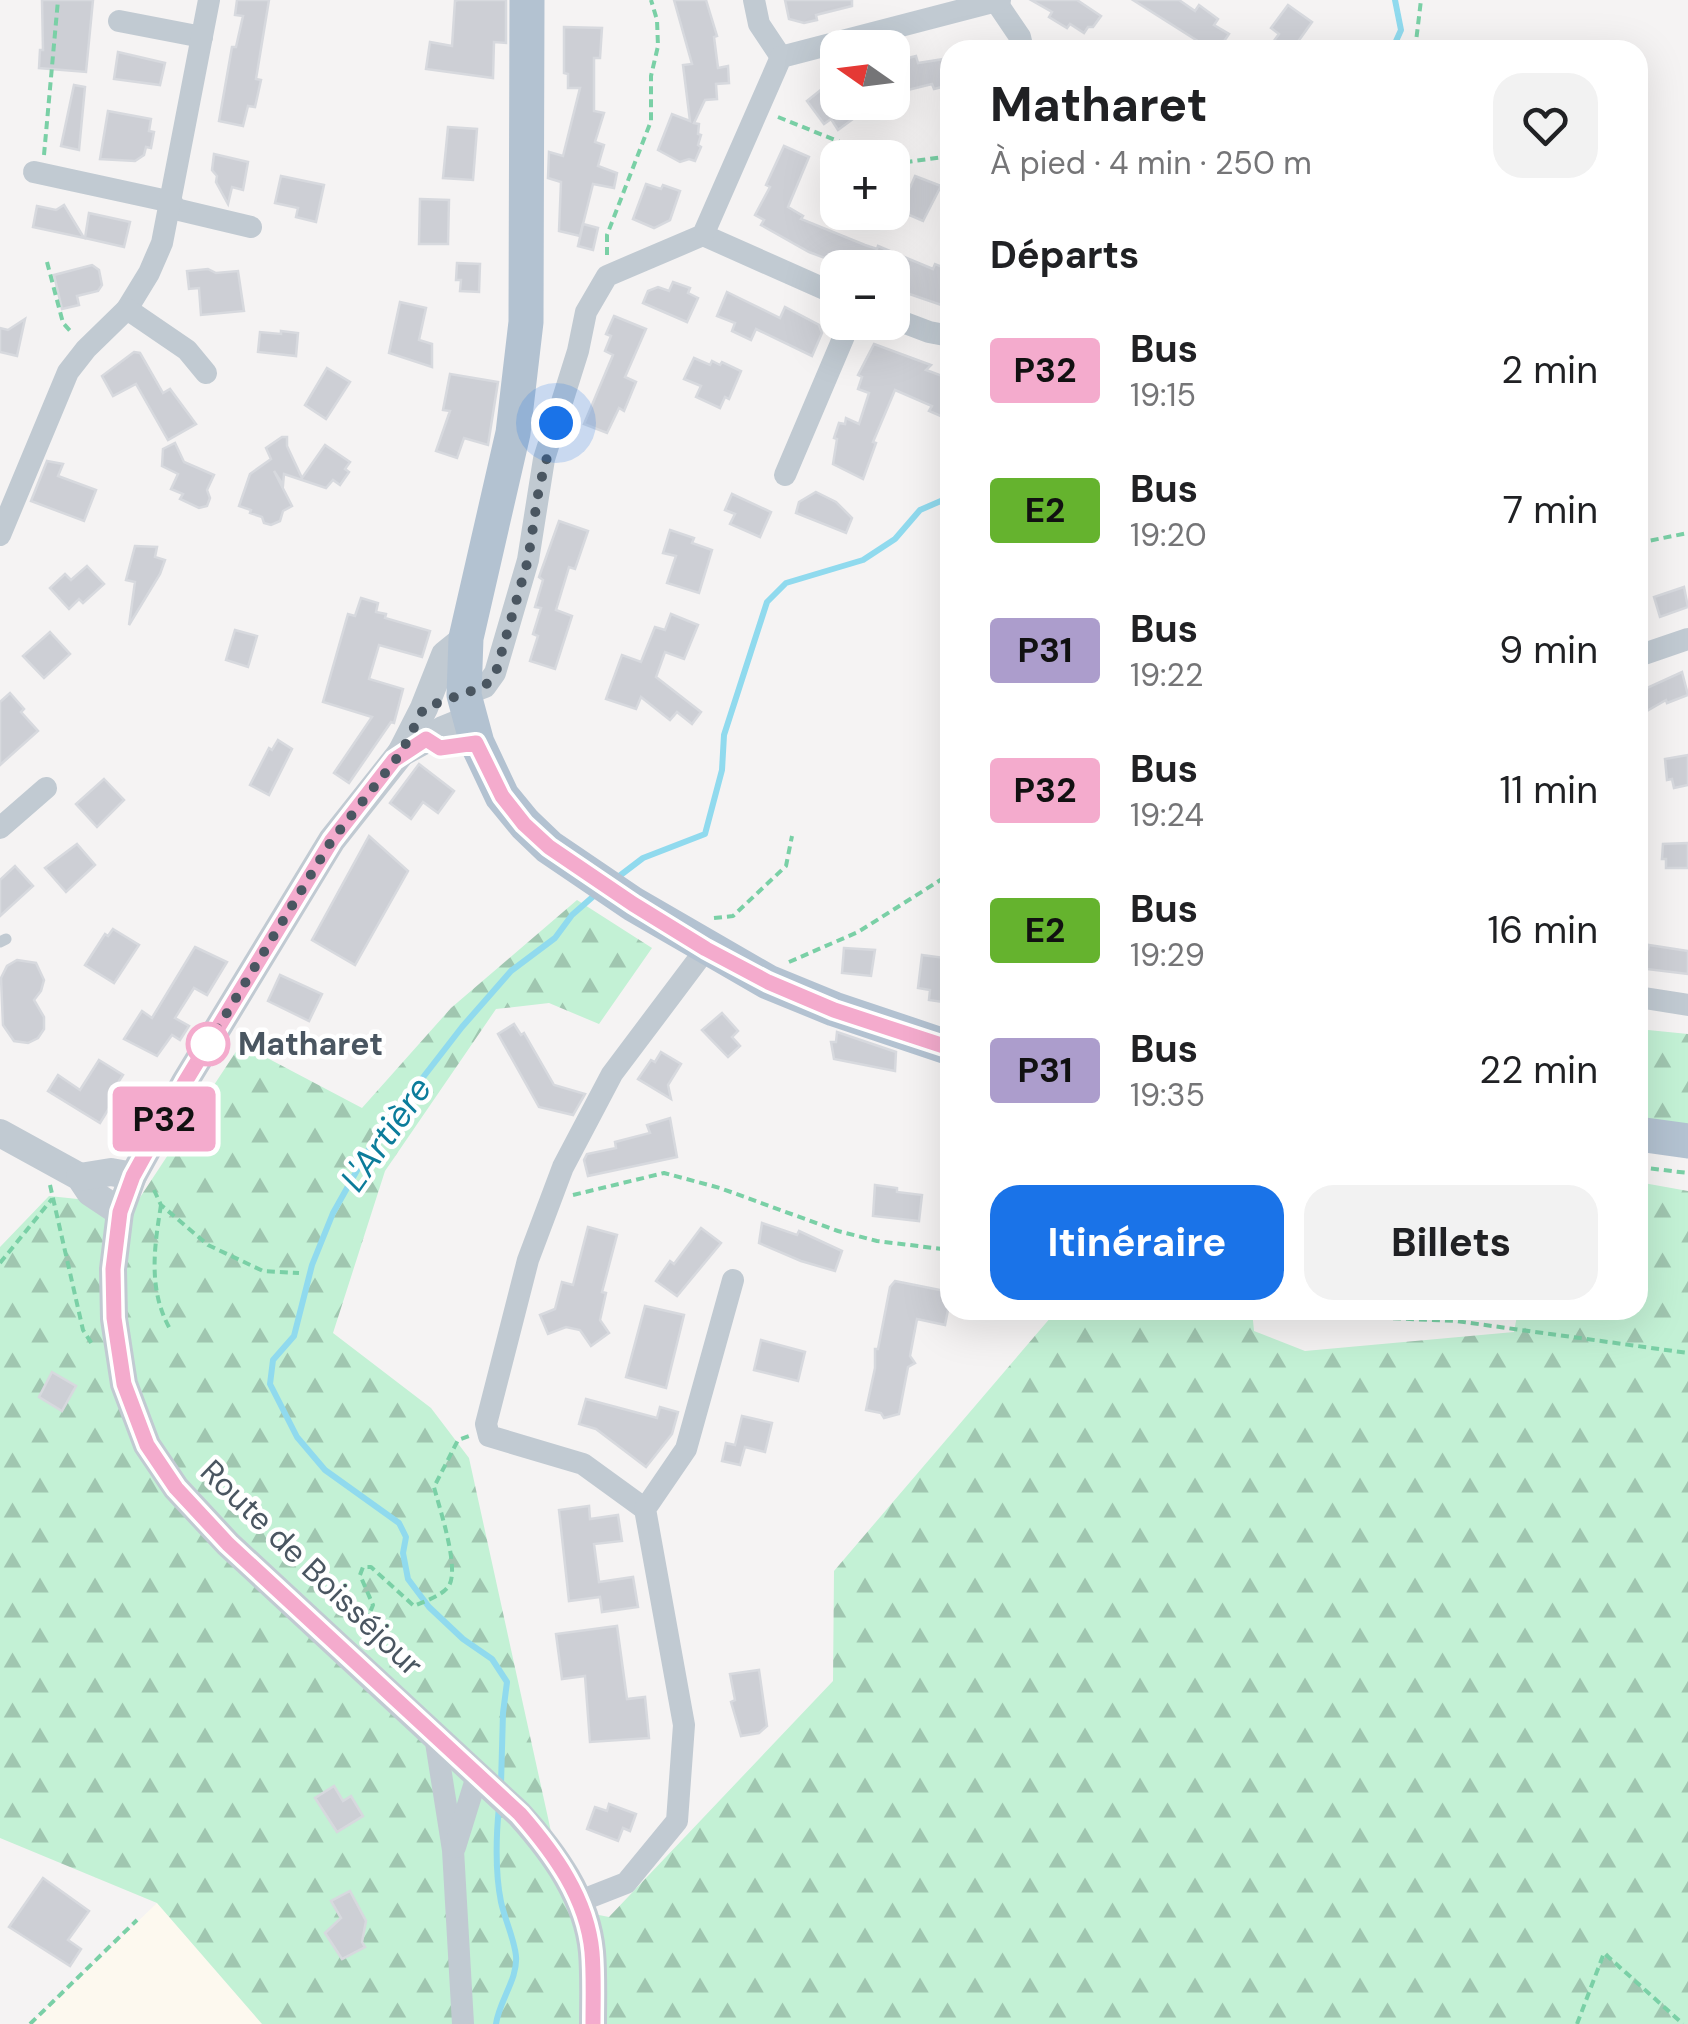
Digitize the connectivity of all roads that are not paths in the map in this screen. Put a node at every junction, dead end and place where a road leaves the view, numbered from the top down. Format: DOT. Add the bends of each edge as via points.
graph roads {
  1 [pos="209,0"];
  2 [pos="528,0"];
  3 [pos="754,0"];
  4 [pos="999,2"];
  5 [pos="119,21"];
  6 [pos="202,37"];
  7 [pos="1020,40"];
  8 [pos="781,57"];
  9 [pos="38,173"];
  10 [pos="171,205"];
  11 [pos="251,227"];
  12 [pos="704,235"];
  13 [pos="820,287"];
  14 [pos="126,309"];
  15 [pos="910,325"];
  16 [pos="940,334"];
  17 [pos="842,340"];
  18 [pos="206,372"];
  19 [pos="786,475"];
  20 [pos="0,535"];
  21 [pos="466,638"];
  22 [pos="1688,639"];
  23 [pos="1648,653"];
  24 [pos="424,708"];
  25 [pos="470,719"];
  26 [pos="401,753"];
  27 [pos="46,788"];
  28 [pos="0,828"];
  29 [pos="706,949"];
  30 [pos="1648,999"];
  31 [pos="1688,1005"];
  32 [pos="940,1045"];
  33 [pos="0,1132"];
  34 [pos="1648,1135"];
  35 [pos="1688,1140"];
  36 [pos="80,1176"];
  37 [pos="133,1176"];
  38 [pos="120,1212"];
  39 [pos="732,1280"];
  40 [pos="645,1509"];
  41 [pos="435,1736"];
  42 [pos="477,1776"];
  43 [pos="454,1850"];
  44 [pos="580,1901"];
  45 [pos="462,2024"];
  46 [pos="593,2024"];
  1 -- 6 [label="street"];
  2 -- 21 [label="main road" via="522,374"];
  3 -- 8 [label="street" via="759,24"];
  4 -- 7 [label="street"];
  4 -- 8 [label="street"];
  5 -- 6 [label="street"];
  6 -- 10 [label="street"];
  8 -- 12 [label="street"];
  9 -- 10 [label="street"];
  10 -- 11 [label="street"];
  10 -- 14 [label="street" via="162,243"];
  12 -- 13 [label="street"];
  12 -- 25 [label="street" via="608,276 586,312 544,459 528,560 496,672"];
  14 -- 18 [label="street" via="187,350"];
  14 -- 20 [label="street" via="68,372"];
  15 -- 16 [label="street"];
  17 -- 19 [label="street"];
  21 -- 24 [label="street, Route de Boisséjour" via="445,655"];
  21 -- 25 [label="main road"];
  22 -- 23 [label="street"];
  24 -- 25 [label="street"];
  24 -- 26 [label="street, Route de Boisséjour"];
  25 -- 26 [label="street, Route de Boisséjour" via="440,748 426,739"];
  25 -- 29 [label="main road" via="502,796 524,824 576,866"];
  26 -- 37 [label="street, Route de Boisséjour" via="332,840"];
  27 -- 28 [label="street"];
  29 -- 32 [label="main road" via="834,1010"];
  29 -- 40 [label="street" via="612,1074 563,1168 528,1260 486,1424 489,1436 582,1464"];
  30 -- 31 [label="street"];
  33 -- 36 [label="street"];
  34 -- 35 [label="main road"];
  36 -- 37 [label="street"];
  36 -- 38 [label="street" via="90,1192"];
  37 -- 38 [label="street, Route de Boisséjour"];
  38 -- 41 [label="street, Route de Boisséjour" via="114,1318 124,1384 147,1445 228,1544"];
  39 -- 40 [label="street" via="686,1449"];
  40 -- 44 [label="street" via="684,1725 677,1822 626,1883"];
  41 -- 42 [label="street, Route de Boisséjour"];
  41 -- 43 [label="street"];
  42 -- 43 [label="street"];
  42 -- 44 [label="street, Route de Boisséjour" via="551,1850"];
  43 -- 45 [label="street"];
  44 -- 46 [label="street, Route de Boisséjour" via="592,1950"];
}
